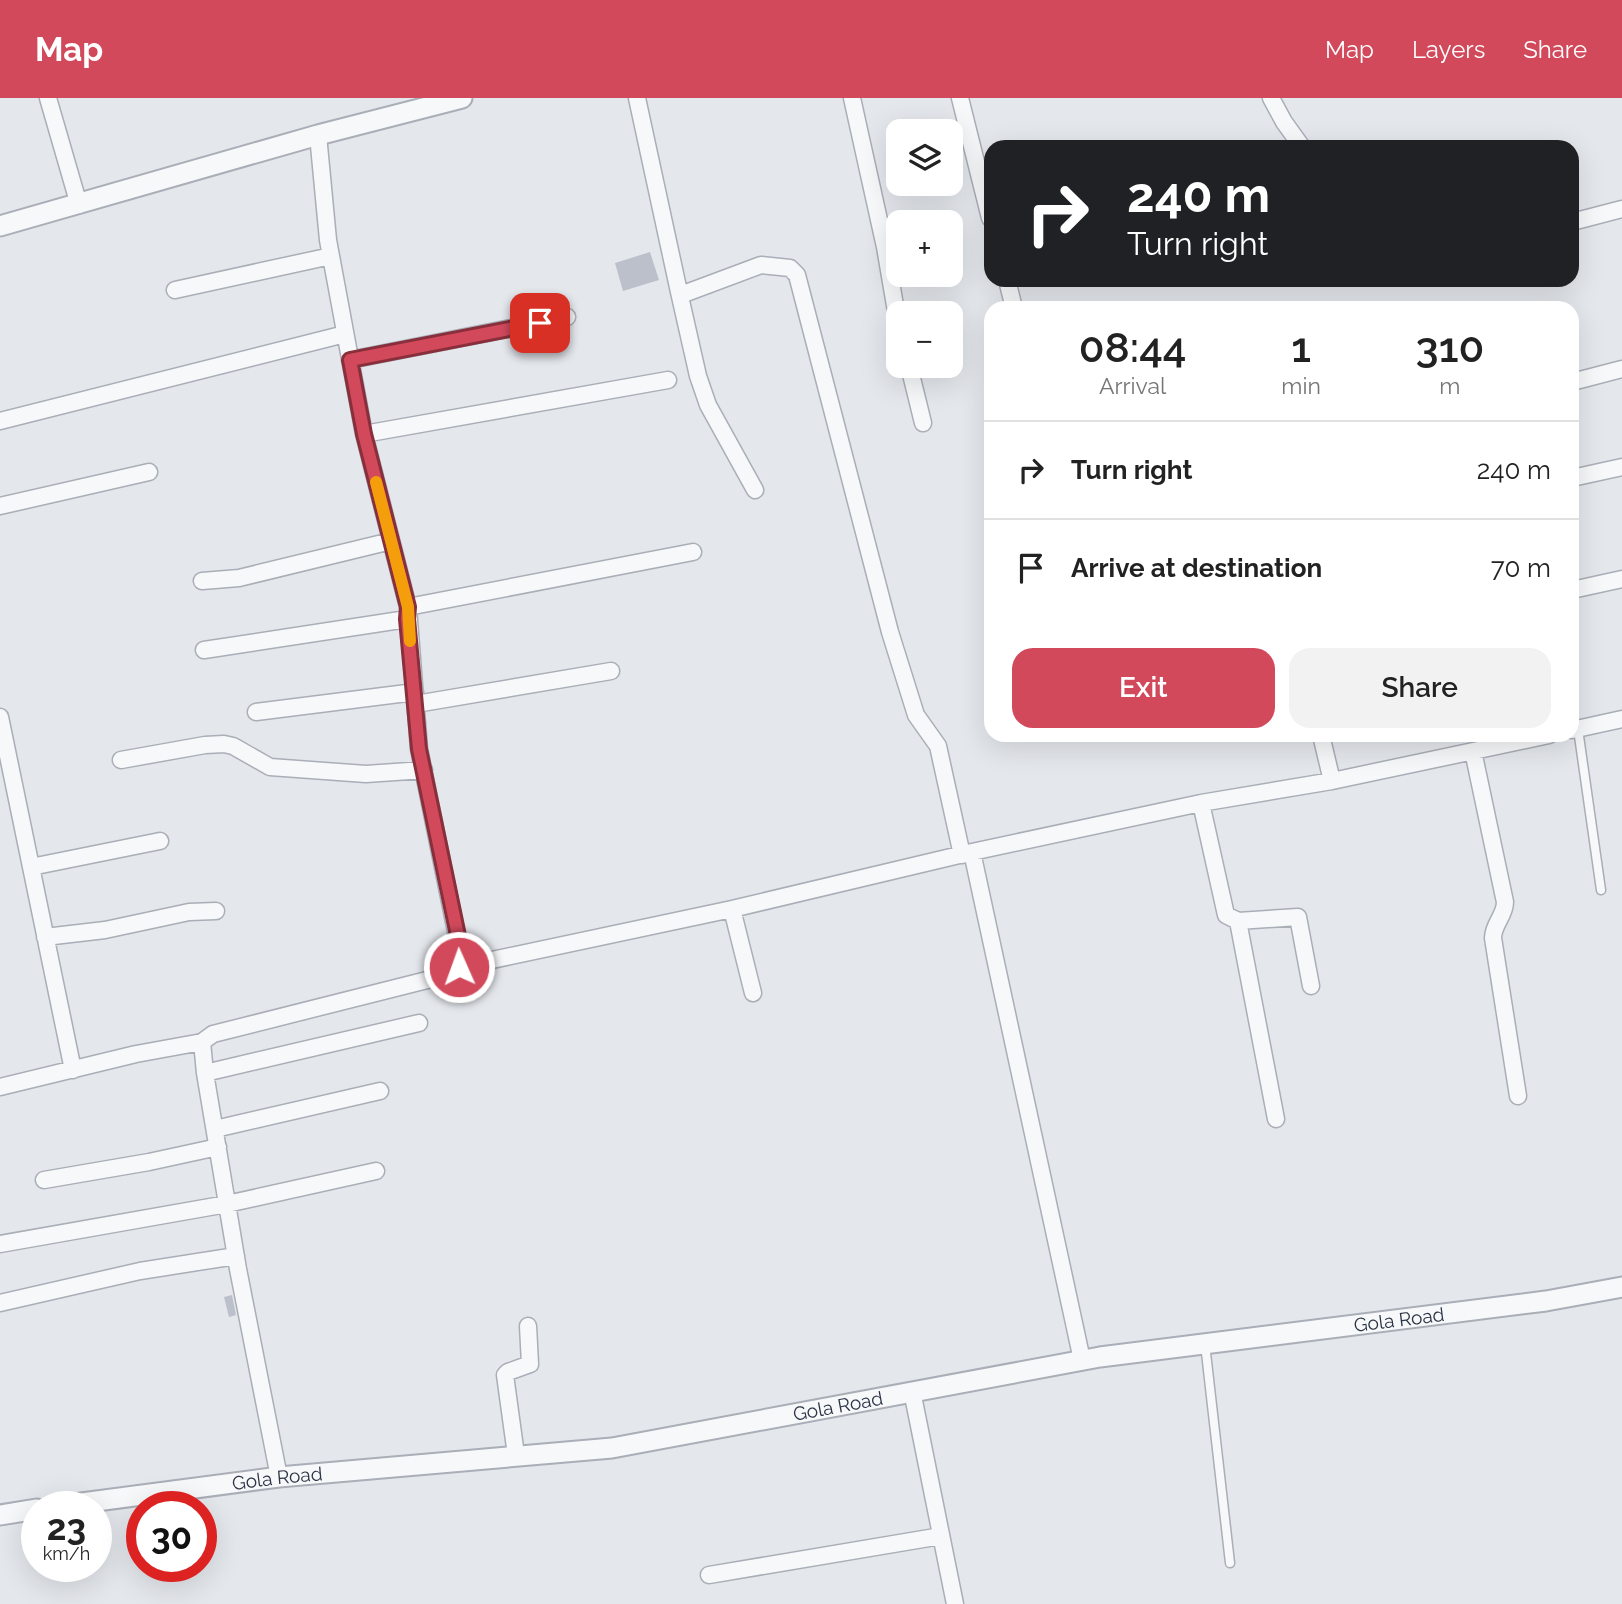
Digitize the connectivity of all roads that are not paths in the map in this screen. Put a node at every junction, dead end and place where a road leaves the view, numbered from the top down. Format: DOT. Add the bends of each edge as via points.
graph roads {
  1 [pos="48,98"];
  2 [pos="462,98"];
  3 [pos="638,98"];
  4 [pos="852,98"];
  5 [pos="960,98"];
  6 [pos="1271,98"];
  7 [pos="318,135"];
  8 [pos="1297,140"];
  9 [pos="984,194"];
  10 [pos="79,205"];
  11 [pos="1622,209"];
  12 [pos="1579,220"];
  13 [pos="0,226"];
  14 [pos="331,256"];
  15 [pos="175,290"];
  16 [pos="679,292"];
  17 [pos="894,301"];
  18 [pos="567,317"];
  19 [pos="345,334"];
  20 [pos="350,360"];
  21 [pos="1622,369"];
  22 [pos="912,378"];
  23 [pos="668,380"];
  24 [pos="1579,380"];
  25 [pos="0,421"];
  26 [pos="923,423"];
  27 [pos="364,434"];
  28 [pos="1622,467"];
  29 [pos="149,472"];
  30 [pos="1579,476"];
  31 [pos="755,490"];
  32 [pos="0,506"];
  33 [pos="391,541"];
  34 [pos="693,552"];
  35 [pos="1622,579"];
  36 [pos="202,581"];
  37 [pos="1579,588"];
  38 [pos="408,613"];
  39 [pos="204,650"];
  40 [pos="611,671"];
  41 [pos="416,698"];
  42 [pos="256,712"];
  43 [pos="1622,719"];
  44 [pos="1,725"];
  45 [pos="1579,728"];
  46 [pos="1323,742"];
  47 [pos="1516,742"];
  48 [pos="1577,742"];
  49 [pos="1473,751"];
  50 [pos="121,760"];
  51 [pos="424,770"];
  52 [pos="1332,781"];
  53 [pos="8,797"];
  54 [pos="1201,803"];
  55 [pos="160,841"];
  56 [pos="967,853"];
  57 [pos="31,867"];
  58 [pos="1601,890"];
  59 [pos="732,909"];
  60 [pos="216,911"];
  61 [pos="1238,920"];
  62 [pos="45,937"];
  63 [pos="459,967"];
  64 [pos="1311,986"];
  65 [pos="753,993"];
  66 [pos="419,1023"];
  67 [pos="202,1042"];
  68 [pos="73,1070"];
  69 [pos="205,1073"];
  70 [pos="0,1087"];
  71 [pos="380,1091"];
  72 [pos="1518,1096"];
  73 [pos="1276,1119"];
  74 [pos="215,1129"];
  75 [pos="218,1147"];
  76 [pos="376,1171"];
  77 [pos="44,1180"];
  78 [pos="227,1204"];
  79 [pos="0,1244"];
  80 [pos="236,1256"];
  81 [pos="1622,1287"];
  82 [pos="0,1303"];
  83 [pos="527,1326"];
  84 [pos="1205,1343"];
  85 [pos="1082,1360"];
  86 [pos="912,1391"];
  87 [pos="516,1455"];
  88 [pos="279,1477"];
  89 [pos="112,1499"];
  90 [pos="21,1512"];
  91 [pos="0,1516"];
  92 [pos="941,1536"];
  93 [pos="1230,1563"];
  94 [pos="709,1575"];
  95 [pos="955,1604"];
  1 -- 10 [label="street"];
  2 -- 7 [label="street"];
  3 -- 16 [label="street"];
  4 -- 17 [label="street"];
  5 -- 9 [label="street"];
  6 -- 8 [label="street"];
  7 -- 10 [label="street"];
  7 -- 14 [label="street"];
  10 -- 13 [label="street"];
  11 -- 12 [label="street"];
  14 -- 15 [label="street"];
  14 -- 19 [label="street"];
  16 -- 31 [label="street" via="708,405"];
  16 -- 56 [label="street" via="761,265 795,271 890,632 916,715 938,746"];
  18 -- 20 [label="street"];
  19 -- 20 [label="street"];
  19 -- 25 [label="street"];
  20 -- 27 [label="street"];
  21 -- 24 [label="street"];
  22 -- 26 [label="street"];
  23 -- 27 [label="street"];
  27 -- 33 [label="street"];
  28 -- 30 [label="street"];
  29 -- 32 [label="street"];
  33 -- 36 [label="street" via="239,578"];
  33 -- 38 [label="street"];
  34 -- 38 [label="street"];
  35 -- 37 [label="street"];
  38 -- 39 [label="street"];
  38 -- 41 [label="street"];
  40 -- 41 [label="street"];
  41 -- 42 [label="street"];
  41 -- 51 [label="street"];
  43 -- 45 [label="street"];
  44 -- 53 [label="street"];
  46 -- 52 [label="street"];
  47 -- 49 [label="street"];
  48 -- 58 [label="lane"];
  49 -- 52 [label="street"];
  49 -- 72 [label="street" via="1505,902 1493,938"];
  50 -- 51 [label="street" via="224,744 270,767 366,774"];
  51 -- 63 [label="street" via="461,950"];
  52 -- 54 [label="street"];
  53 -- 57 [label="street"];
  54 -- 56 [label="street"];
  54 -- 61 [label="street" via="1224,911 1228,918"];
  55 -- 57 [label="street"];
  56 -- 59 [label="street"];
  56 -- 85 [label="street"];
  57 -- 62 [label="street"];
  59 -- 63 [label="street"];
  59 -- 65 [label="street"];
  60 -- 62 [label="street"];
  61 -- 64 [label="street" via="1298,917"];
  61 -- 73 [label="street"];
  62 -- 68 [label="street"];
  63 -- 67 [label="street" via="443,976 213,1034"];
  66 -- 69 [label="street"];
  67 -- 68 [label="street"];
  67 -- 69 [label="street"];
  68 -- 70 [label="street"];
  69 -- 74 [label="street"];
  71 -- 74 [label="street"];
  74 -- 75 [label="street"];
  75 -- 77 [label="street"];
  75 -- 78 [label="street"];
  76 -- 78 [label="street"];
  78 -- 79 [label="street"];
  78 -- 80 [label="street"];
  80 -- 82 [label="street"];
  80 -- 88 [label="street"];
  81 -- 84 [label="street, Gola Road" via="1546,1301"];
  83 -- 87 [label="street" via="530,1364 505,1376"];
  84 -- 85 [label="street, Gola Road"];
  84 -- 93 [label="lane"];
  85 -- 86 [label="street, Gola Road"];
  86 -- 87 [label="street, Gola Road" via="612,1448"];
  86 -- 92 [label="street"];
  87 -- 88 [label="street, Gola Road"];
  88 -- 89 [label="street, Gola Road"];
  90 -- 91 [label="street"];
  92 -- 94 [label="street"];
  92 -- 95 [label="street"];
}
